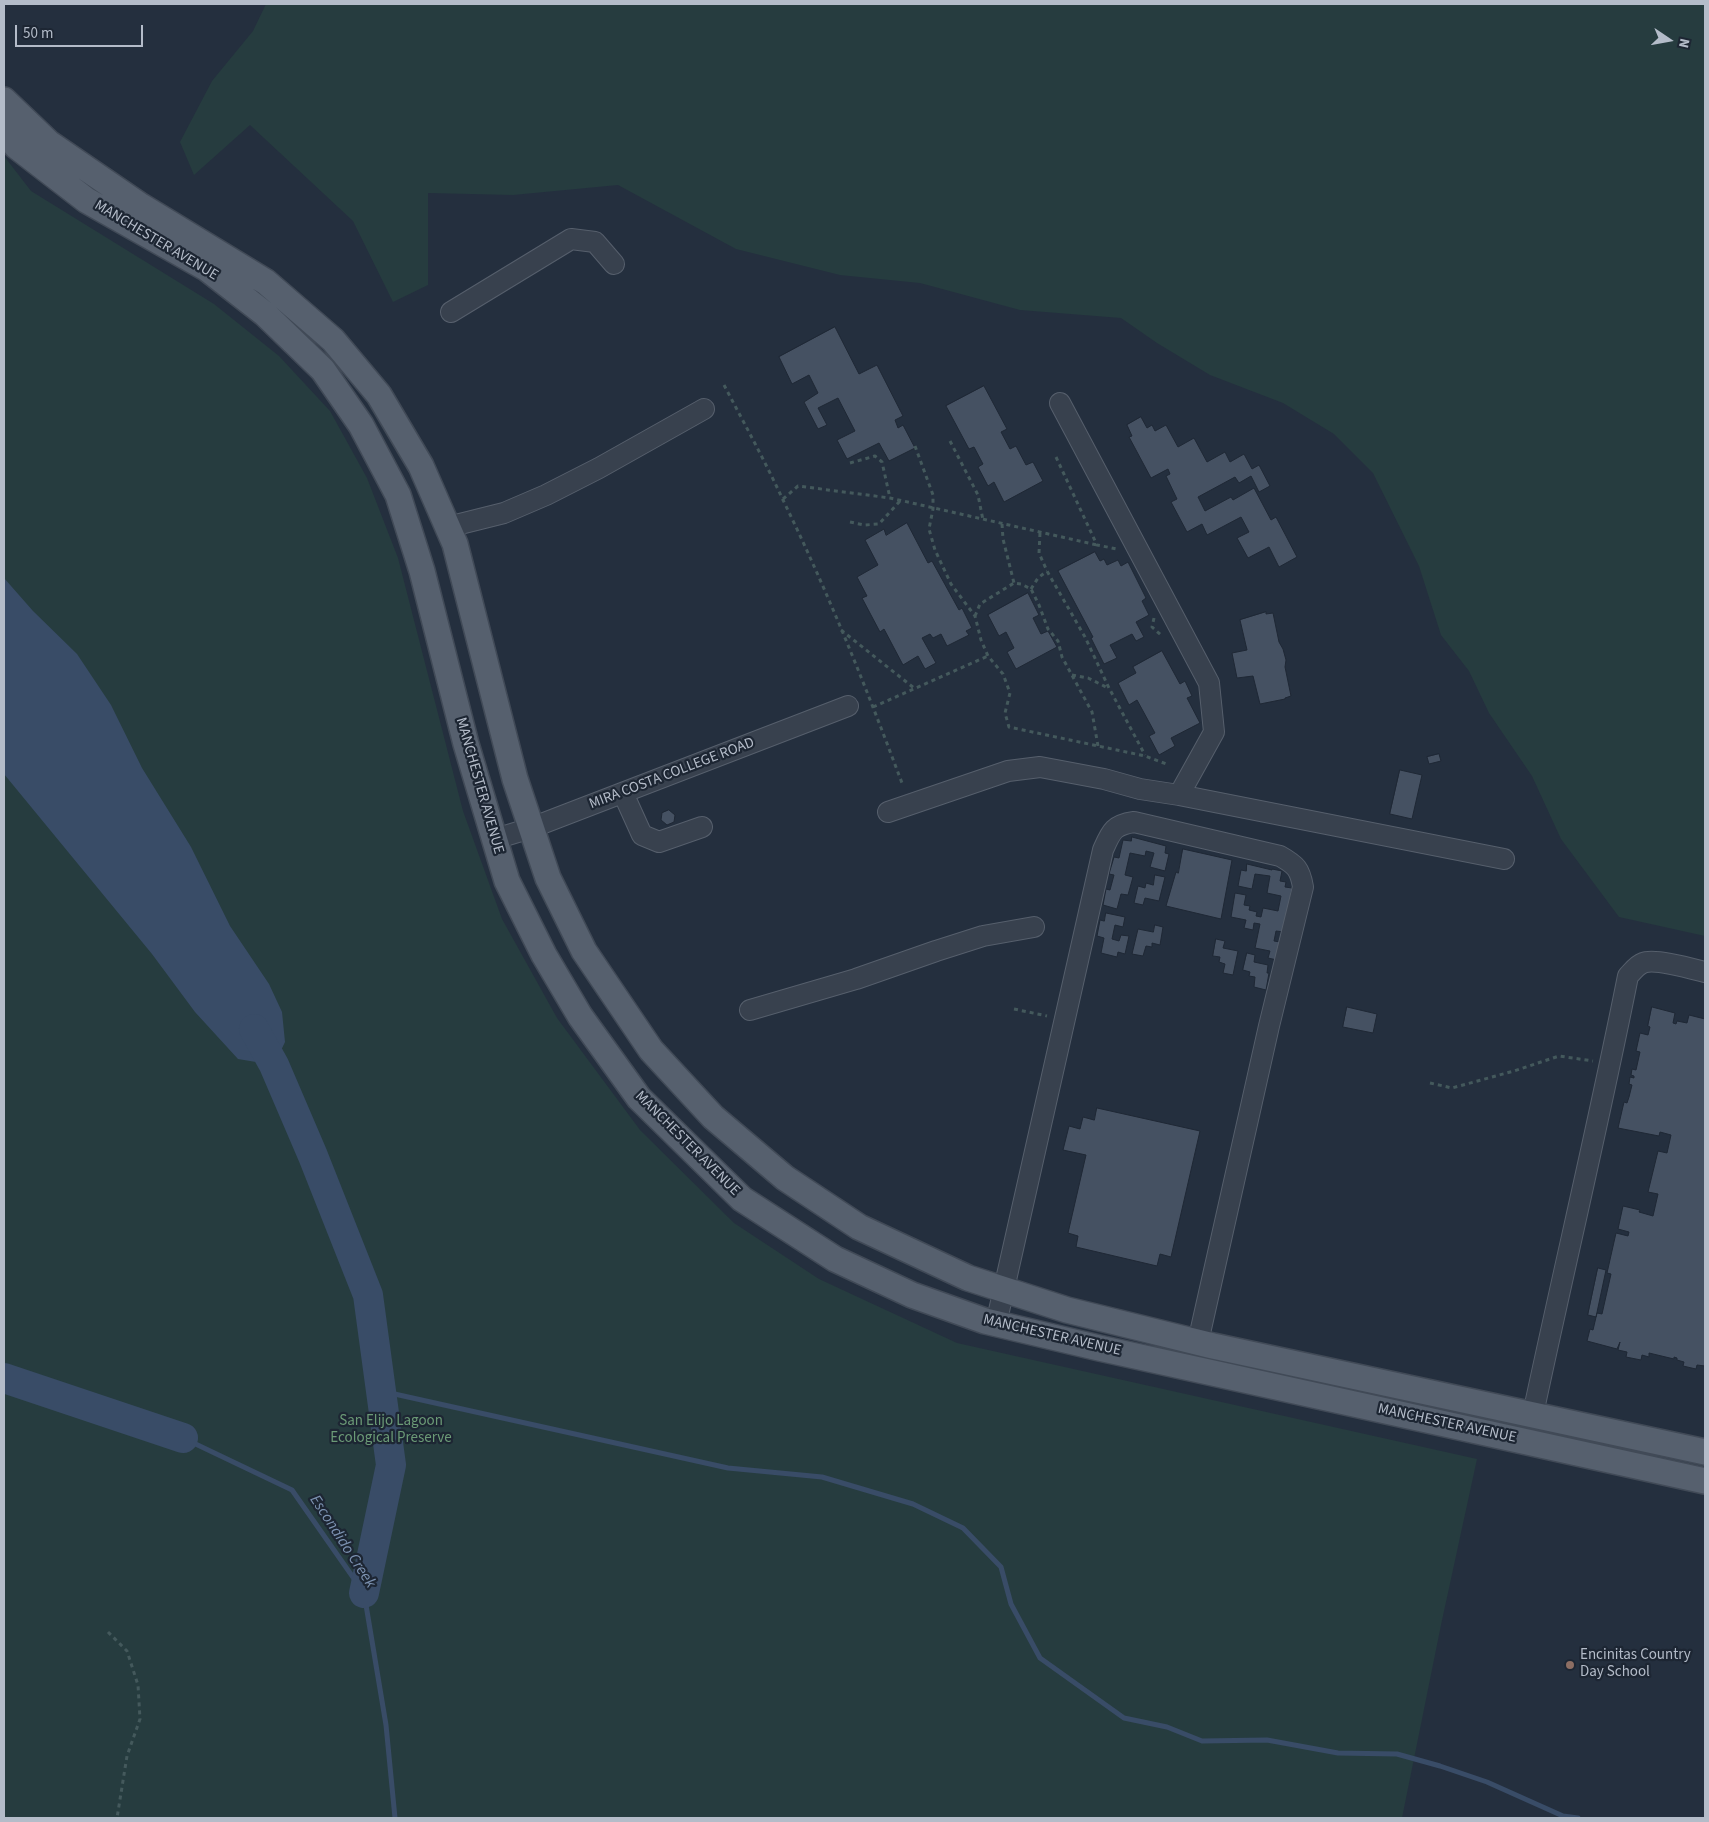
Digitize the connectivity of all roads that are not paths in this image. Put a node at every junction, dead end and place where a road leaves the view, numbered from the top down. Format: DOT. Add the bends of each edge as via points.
graph roads {
  1 [pos="4,100"];
  2 [pos="4,131"];
  3 [pos="614,264"];
  4 [pos="451,312"];
  5 [pos="1060,403"];
  6 [pos="704,409"];
  7 [pos="448,527"];
  8 [pos="848,706"];
  9 [pos="622,793"];
  10 [pos="1179,795"];
  11 [pos="888,812"];
  12 [pos="702,827"];
  13 [pos="531,828"];
  14 [pos="495,839"];
  15 [pos="1504,859"];
  16 [pos="1034,927"];
  17 [pos="1705,972"];
  18 [pos="750,1010"];
  19 [pos="1004,1289"];
  20 [pos="996,1324"];
  21 [pos="1198,1342"];
  22 [pos="1533,1414"];
  23 [pos="1705,1452"];
  24 [pos="1705,1480"];
  1 -- 7 [label="main road, MANCHESTER AVENUE" via="49,144 141,206 266,282 333,340 379,395 421,466"];
  2 -- 14 [label="main road, MANCHESTER AVENUE" via="16,146 86,200 206,268 265,314 323,370 361,425 398,495"];
  3 -- 4 [label="street" via="595,242 572,239"];
  5 -- 10 [label="street" via="1209,683 1214,732"];
  6 -- 7 [label="street" via="546,495 504,513"];
  7 -- 13 [label="main road, MANCHESTER AVENUE" via="459,556 515,779"];
  8 -- 9 [label="street, MIRA COSTA COLLEGE ROAD"];
  9 -- 12 [label="street" via="642,835 659,842"];
  9 -- 13 [label="street, MIRA COSTA COLLEGE ROAD"];
  10 -- 11 [label="street" via="1040,767 1008,771"];
  10 -- 15 [label="street"];
  13 -- 14 [label="street, MIRA COSTA COLLEGE ROAD"];
  13 -- 19 [label="main road, MANCHESTER AVENUE" via="548,878 584,951 651,1050 713,1117 785,1178 859,1227 968,1278"];
  14 -- 20 [label="main road, MANCHESTER AVENUE" via="507,881 544,955 580,1016 639,1098 742,1199 835,1259 912,1295"];
  16 -- 18 [label="street" via="983,936 856,979"];
  17 -- 22 [label="street" via="1648,962 1628,976"];
  19 -- 20 [label="street"];
  19 -- 21 [label="main road, MANCHESTER AVENUE" via="1067,1310"];
  19 -- 21 [label="street" via="1103,850 1110,832 1121,824 1134,822 1280,856 1293,863 1300,873 1303,887"];
  20 -- 24 [label="main road, MANCHESTER AVENUE"];
  21 -- 22 [label="main road, MANCHESTER AVENUE"];
  22 -- 23 [label="main road, MANCHESTER AVENUE"];
}
